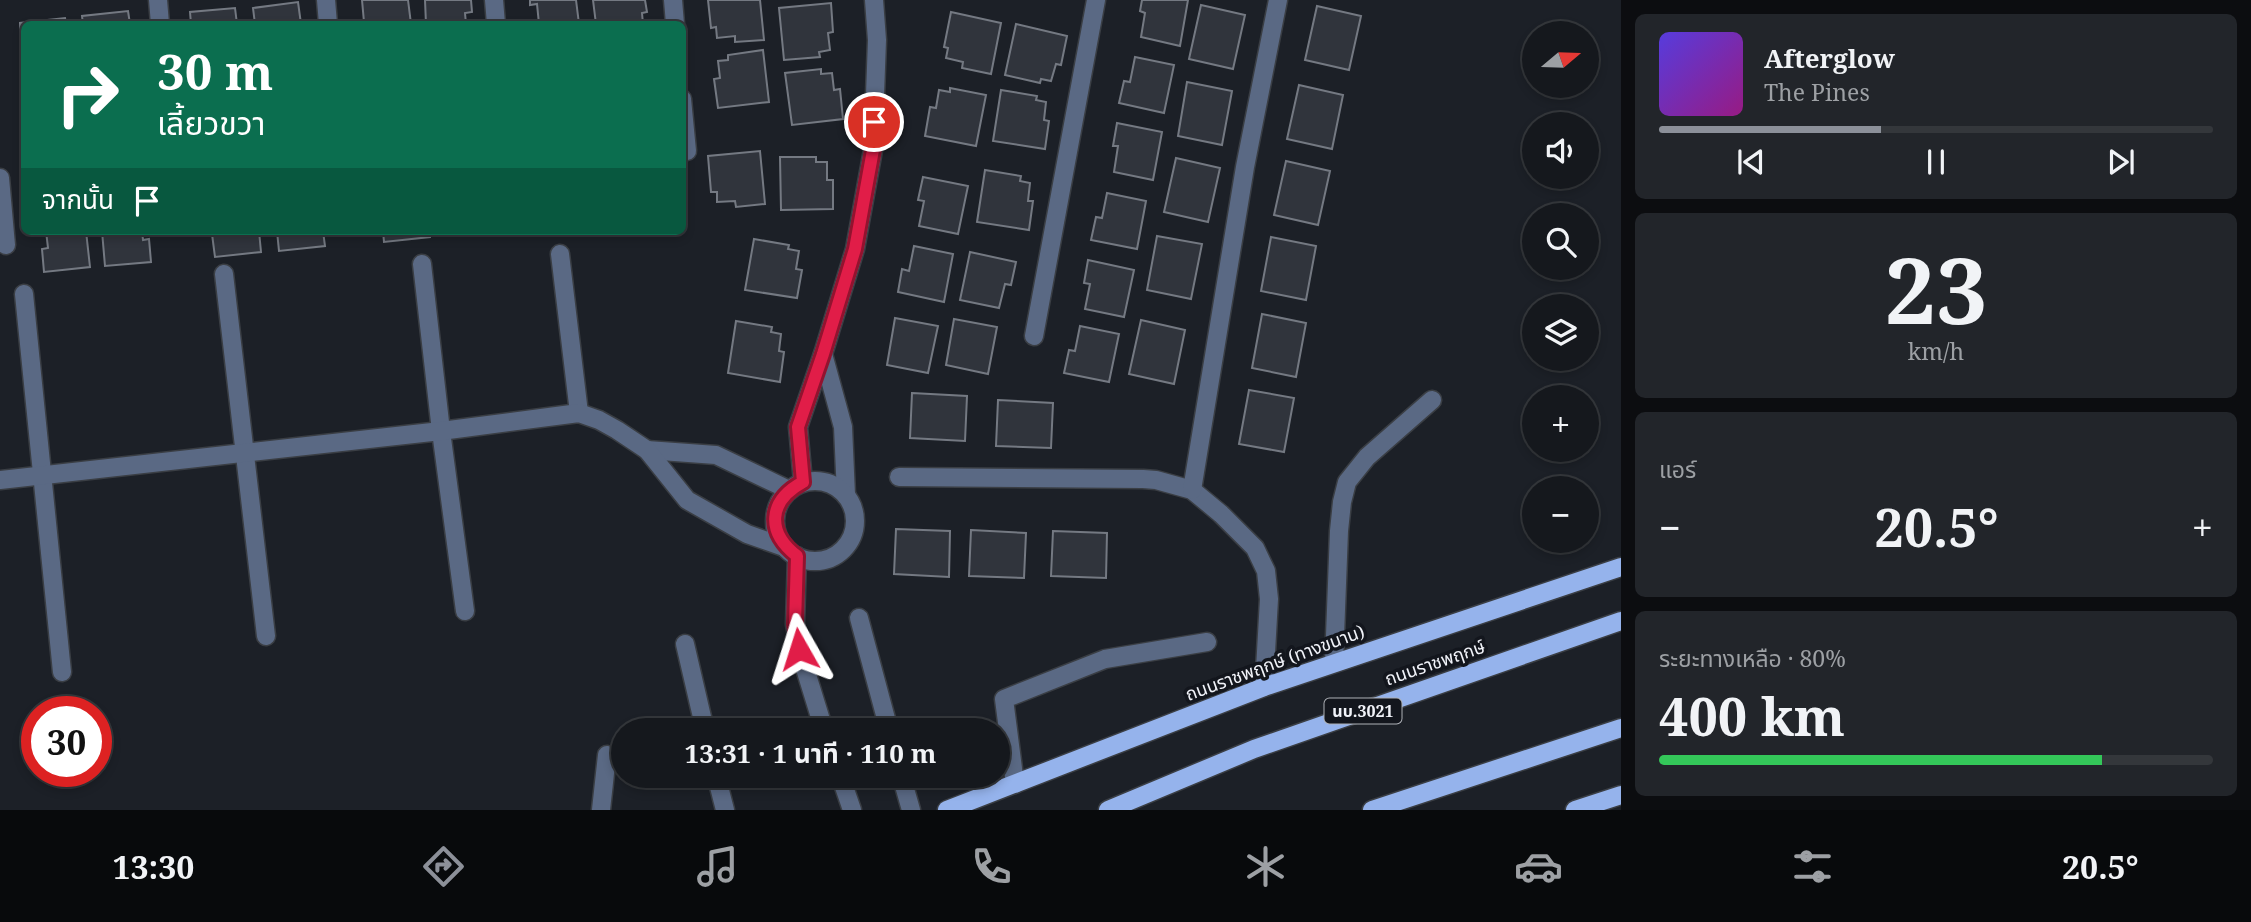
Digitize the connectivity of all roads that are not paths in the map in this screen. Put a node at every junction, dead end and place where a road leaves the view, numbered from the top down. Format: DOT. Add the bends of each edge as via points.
graph roads {
  1 [pos="158,0"];
  2 [pos="326,0"];
  3 [pos="494,0"];
  4 [pos="673,0"];
  5 [pos="874,0"];
  6 [pos="1096,0"];
  7 [pos="1278,0"];
  8 [pos="160,21"];
  9 [pos="328,21"];
  10 [pos="496,21"];
  11 [pos="675,21"];
  12 [pos="686,140"];
  13 [pos="687,150"];
  14 [pos="0,178"];
  15 [pos="6,245"];
  16 [pos="560,254"];
  17 [pos="422,264"];
  18 [pos="224,274"];
  19 [pos="24,294"];
  20 [pos="1034,336"];
  21 [pos="823,354"];
  22 [pos="1432,400"];
  23 [pos="579,413"];
  24 [pos="441,431"];
  25 [pos="646,450"];
  26 [pos="244,453"];
  27 [pos="42,475"];
  28 [pos="899,477"];
  29 [pos="0,480"];
  30 [pos="796,486"];
  31 [pos="1192,490"];
  32 [pos="846,495"];
  33 [pos="790,551"];
  34 [pos="1621,567"];
  35 [pos="465,611"];
  36 [pos="859,618"];
  37 [pos="1621,621"];
  38 [pos="266,636"];
  39 [pos="1207,642"];
  40 [pos="685,643"];
  41 [pos="1334,662"];
  42 [pos="62,671"];
  43 [pos="1264,687"];
  44 [pos="702,718"];
  45 [pos="820,718"];
  46 [pos="886,718"];
  47 [pos="1621,728"];
  48 [pos="607,755"];
  49 [pos="1015,784"];
  50 [pos="719,788"];
  51 [pos="844,788"];
  52 [pos="905,788"];
  53 [pos="1621,795"];
  54 [pos="601,810"];
  55 [pos="724,810"];
  56 [pos="852,810"];
  57 [pos="911,810"];
  58 [pos="947,810"];
  59 [pos="1108,810"];
  60 [pos="1372,810"];
  61 [pos="1575,810"];
  1 -- 8 [label="street"];
  2 -- 9 [label="street"];
  3 -- 10 [label="street"];
  4 -- 11 [label="street"];
  5 -- 21 [label="street" via="873,150 855,249"];
  6 -- 20 [label="street"];
  7 -- 31 [label="street"];
  12 -- 13 [label="street"];
  14 -- 15 [label="street"];
  16 -- 23 [label="street"];
  17 -- 24 [label="street"];
  18 -- 26 [label="street"];
  19 -- 27 [label="street"];
  21 -- 30 [label="street" via="798,427"];
  21 -- 32 [label="street" via="843,427"];
  22 -- 41 [label="street" via="1367,457 1347,482 1339,531"];
  23 -- 24 [label="street"];
  23 -- 25 [label="street" via="608,425"];
  24 -- 26 [label="street"];
  24 -- 35 [label="street"];
  25 -- 30 [label="street" via="716,455"];
  25 -- 33 [label="street" via="687,500 747,534"];
  26 -- 27 [label="street"];
  26 -- 38 [label="street"];
  27 -- 29 [label="street"];
  27 -- 42 [label="street"];
  28 -- 31 [label="street" via="1143,479"];
  30 -- 32 [label="street" via="818,481"];
  30 -- 33 [label="street" via="779,502 775,517 776,533"];
  31 -- 43 [label="street" via="1245,536 1266,571"];
  32 -- 33 [label="street" via="855,525 841,552 811,561"];
  33 -- 45 [label="street" via="799,649"];
  34 -- 41 [label="main road, ถนนราชพฤกษ์ (ทางขนาน)"];
  36 -- 46 [label="street"];
  37 -- 59 [label="main road, ถนนราชพฤกษ์ / นบ.3021" via="1254,749"];
  39 -- 49 [label="street" via="1105,659 1004,698"];
  40 -- 44 [label="street"];
  41 -- 43 [label="main road, ถนนราชพฤกษ์ (ทางขนาน)"];
  43 -- 49 [label="main road, ถนนราชพฤกษ์ (ทางขนาน)"];
  47 -- 60 [label="main road"];
  48 -- 54 [label="street"];
  49 -- 58 [label="main road, ถนนราชพฤกษ์ (ทางขนาน)"];
  50 -- 55 [label="street"];
  51 -- 56 [label="street"];
  52 -- 57 [label="street"];
  53 -- 61 [label="main road"];
}
